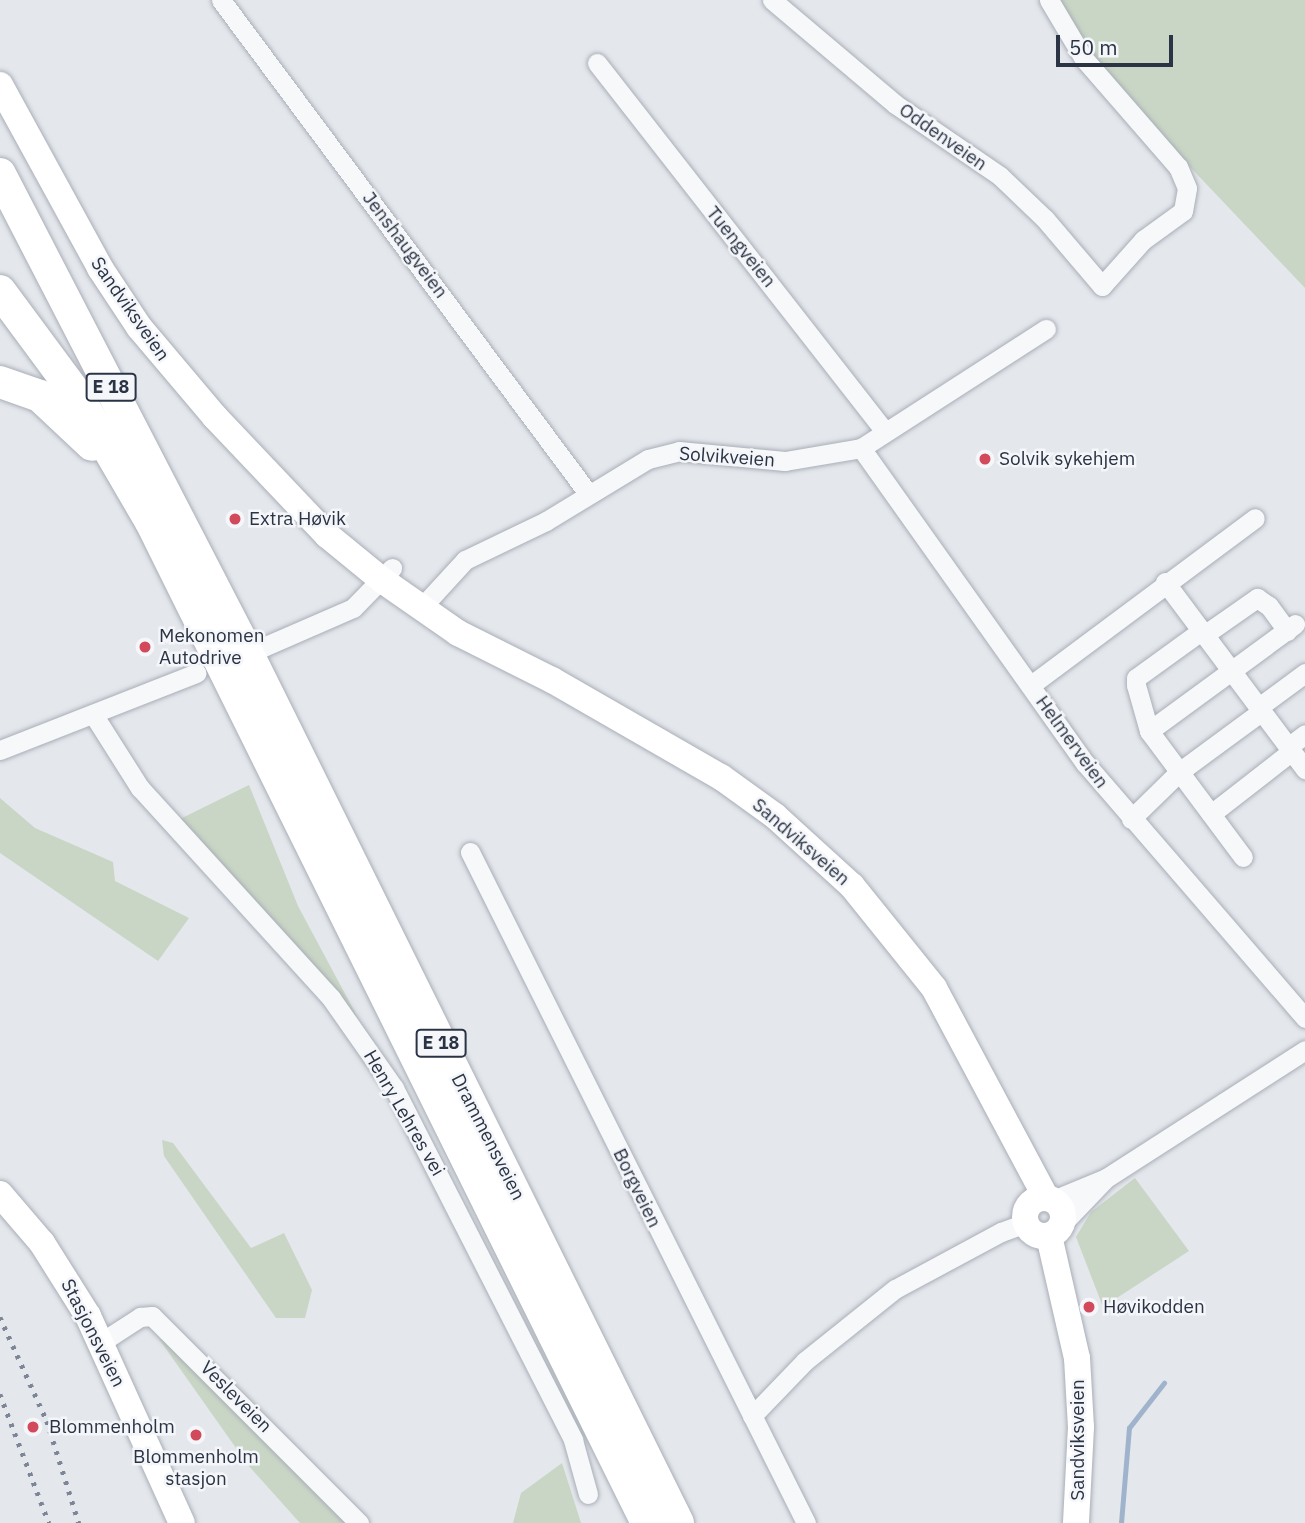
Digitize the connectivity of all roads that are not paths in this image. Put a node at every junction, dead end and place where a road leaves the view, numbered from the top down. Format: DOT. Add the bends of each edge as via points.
graph roads {
  1 [pos="221,0"];
  2 [pos="772,0"];
  3 [pos="1049,0"];
  4 [pos="597,63"];
  5 [pos="0,85"];
  6 [pos="0,174"];
  7 [pos="0,291"];
  8 [pos="1046,329"];
  9 [pos="0,382"];
  10 [pos="885,432"];
  11 [pos="861,448"];
  12 [pos="131,486"];
  13 [pos="587,492"];
  14 [pos="1255,517"];
  15 [pos="387,574"];
  16 [pos="1165,582"];
  17 [pos="426,602"];
  18 [pos="207,608"];
  19 [pos="1203,633"];
  20 [pos="261,648"];
  21 [pos="1232,672"];
  22 [pos="196,673"];
  23 [pos="1305,674"];
  24 [pos="1031,685"];
  25 [pos="1260,709"];
  26 [pos="93,714"];
  27 [pos="1149,731"];
  28 [pos="1305,734"];
  29 [pos="1290,749"];
  30 [pos="0,750"];
  31 [pos="1305,769"];
  32 [pos="1179,772"];
  33 [pos="1212,814"];
  34 [pos="1131,819"];
  35 [pos="470,852"];
  36 [pos="1243,857"];
  37 [pos="1305,1018"];
  38 [pos="1305,1050"];
  39 [pos="0,1194"];
  40 [pos="1044,1214"];
  41 [pos="100,1343"];
  42 [pos="752,1416"];
  43 [pos="588,1494"];
  44 [pos="182,1523"];
  45 [pos="359,1523"];
  46 [pos="647,1523"];
  47 [pos="678,1523"];
  48 [pos="806,1523"];
  49 [pos="1076,1523"];
  1 -- 13 [label="street, Jenshaugveien"];
  2 -- 3 [label="street, Oddenveien" via="895,104 1000,176 1045,219 1102,286 1143,240 1183,211 1189,200 1187,188 1178,166 1084,60"];
  4 -- 10 [label="street, Tuengveien"];
  5 -- 15 [label="main road, Sandviksveien" via="93,257 139,327 215,417 327,535"];
  6 -- 18 [label="highway, E 18"];
  7 -- 12 [label="highway, E 18" via="77,395"];
  8 -- 10 [label="street, Solvikveien"];
  9 -- 12 [label="highway, E 18" via="40,396"];
  10 -- 11 [label="street, Solvikveien"];
  11 -- 13 [label="street, Solvikveien" via="785,461 679,451 648,459"];
  11 -- 24 [label="street, Helmerveien"];
  12 -- 18 [label="highway, E 18"];
  13 -- 17 [label="street, Solvikveien" via="546,521 465,560"];
  14 -- 16 [label="street"];
  15 -- 17 [label="main road, Sandviksveien"];
  15 -- 20 [label="street" via="353,608"];
  16 -- 19 [label="street"];
  16 -- 24 [label="street"];
  17 -- 40 [label="main road, Sandviksveien" via="484,649 516,661 721,777 852,886 907,950 962,1037"];
  18 -- 46 [label="highway, Drammensveien / E 18"];
  18 -- 47 [label="highway, Drammensveien / E 18"];
  19 -- 21 [label="street"];
  19 -- 21 [label="street" via="1257,598 1291,627"];
  19 -- 27 [label="street" via="1136,678"];
  21 -- 25 [label="street"];
  21 -- 27 [label="street"];
  22 -- 26 [label="street"];
  23 -- 25 [label="street"];
  24 -- 34 [label="street, Helmerveien"];
  25 -- 29 [label="street"];
  25 -- 32 [label="street"];
  26 -- 30 [label="street"];
  26 -- 43 [label="street, Henry Lehres vei" via="140,788 331,998 394,1088 573,1440"];
  27 -- 32 [label="street"];
  28 -- 29 [label="street"];
  29 -- 31 [label="street"];
  29 -- 33 [label="street"];
  32 -- 33 [label="street"];
  32 -- 34 [label="street"];
  33 -- 36 [label="street"];
  34 -- 37 [label="street, Helmerveien"];
  35 -- 42 [label="street, Borgveien"];
  38 -- 40 [label="street"];
  39 -- 41 [label="main road, Stasjonsveien" via="57,1264"];
  40 -- 42 [label="street" via="895,1289 805,1361"];
  40 -- 49 [label="main road, Sandviksveien" via="1076,1357 1081,1427"];
  41 -- 44 [label="main road, Stasjonsveien"];
  41 -- 45 [label="street, Vesleveien" via="140,1317 152,1316"];
  42 -- 48 [label="street, Borgveien"];
}
